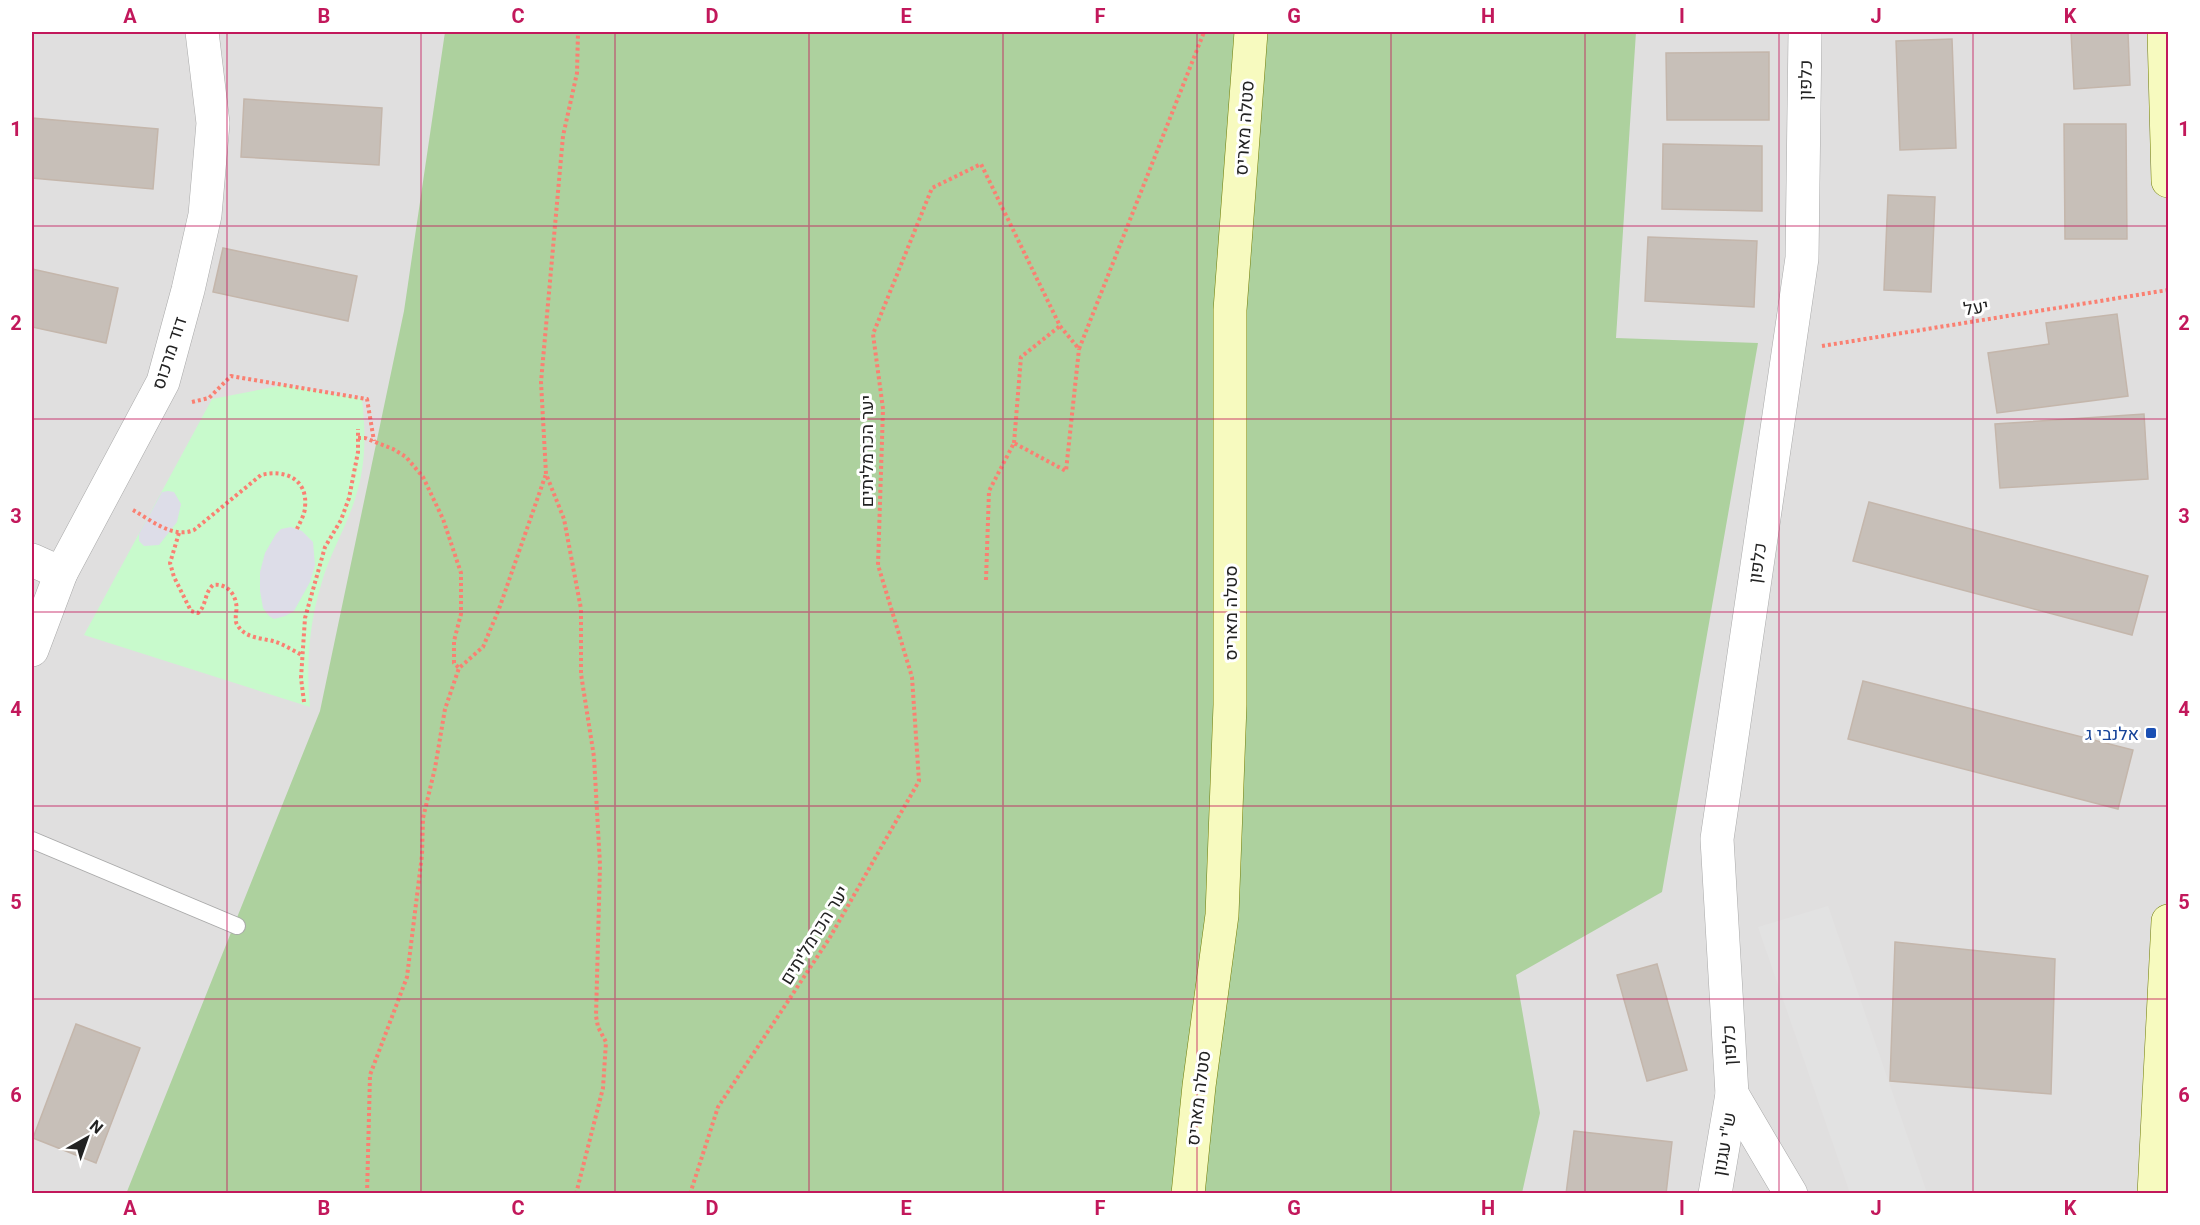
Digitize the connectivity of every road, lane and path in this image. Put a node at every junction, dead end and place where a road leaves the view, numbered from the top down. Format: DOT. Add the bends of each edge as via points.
graph roads {
  1 [pos="202,32"];
  2 [pos="578,32"];
  3 [pos="1204,32"];
  4 [pos="1251,32"];
  5 [pos="1805,32"];
  6 [pos="2164,32"];
  7 [pos="2169,181"];
  8 [pos="2169,290"];
  9 [pos="1060,326"];
  10 [pos="1079,349"];
  11 [pos="1788,351"];
  12 [pos="158,390"];
  13 [pos="358,429"];
  14 [pos="358,438"];
  15 [pos="374,442"];
  16 [pos="1014,443"];
  17 [pos="546,474"];
  18 [pos="103,495"];
  19 [pos="297,529"];
  20 [pos="179,533"];
  21 [pos="32,560"];
  22 [pos="61,573"];
  23 [pos="987,580"];
  24 [pos="310,582"];
  25 [pos="315,584"];
  26 [pos="32,650"];
  27 [pos="302,655"];
  28 [pos="459,668"];
  29 [pos="304,702"];
  30 [pos="32,840"];
  31 [pos="2169,921"];
  32 [pos="237,926"];
  33 [pos="1732,1094"];
  34 [pos="367,1194"];
  35 [pos="576,1194"];
  36 [pos="690,1194"];
  37 [pos="1188,1194"];
  38 [pos="1715,1194"];
  39 [pos="1791,1194"];
  40 [pos="2154,1194"];
  1 -- 12 [label="street, דוד מרכוס" via="213,123 205,215 188,290"];
  2 -- 17 [label="path" via="577,73 563,136 541,382"];
  3 -- 10 [label="path"];
  4 -- 37 [label="street, סטלה מאריס" via="1230,310 1230,705 1222,915"];
  5 -- 11 [label="street, כלפון" via="1802,258"];
  6 -- 7 [label="street"];
  8 -- 11 [label="path, יעל"];
  9 -- 10 [label="path, יער הכרמליתים"];
  9 -- 16 [label="path" via="1021,357"];
  9 -- 36 [label="path, יער הכרמליתים" via="981,164 932,188 873,334 883,409 878,565 912,677 920,781 830,939 718,1107"];
  10 -- 16 [label="path" via="1066,471"];
  11 -- 33 [label="street, כלפון" via="1717,839"];
  12 -- 15 [label="path" via="194,403 209,398 231,375 367,399"];
  12 -- 18 [label="street, דוד מרכוס"];
  13 -- 14 [label="path"];
  14 -- 15 [label="path"];
  14 -- 25 [label="path" via="349,498 325,547"];
  15 -- 28 [label="path" via="406,457 423,477 443,519 461,573 461,614 454,641 454,663"];
  16 -- 23 [label="path" via="989,491"];
  17 -- 28 [label="path" via="483,647"];
  17 -- 35 [label="path" via="564,519 581,609 581,674 594,757 600,865 596,1016 606,1042 603,1088"];
  18 -- 20 [label="path"];
  18 -- 22 [label="street, דוד מרכוס"];
  19 -- 20 [label="path" via="305,509 302,488 293,477 273,472 261,475 194,530"];
  20 -- 27 [label="path" via="170,563 191,611 201,610 213,585 224,585 237,604 239,628"];
  21 -- 22 [label="street"];
  22 -- 26 [label="street, דוד מרכוס"];
  24 -- 25 [label="path"];
  25 -- 27 [label="path" via="305,618"];
  27 -- 29 [label="path"];
  28 -- 34 [label="path" via="445,709 423,818 407,977 370,1075"];
  30 -- 32 [label="lane"];
  31 -- 40 [label="street"];
  33 -- 38 [label="street, ש\"י עגנון"];
  33 -- 39 [label="street"];
}
